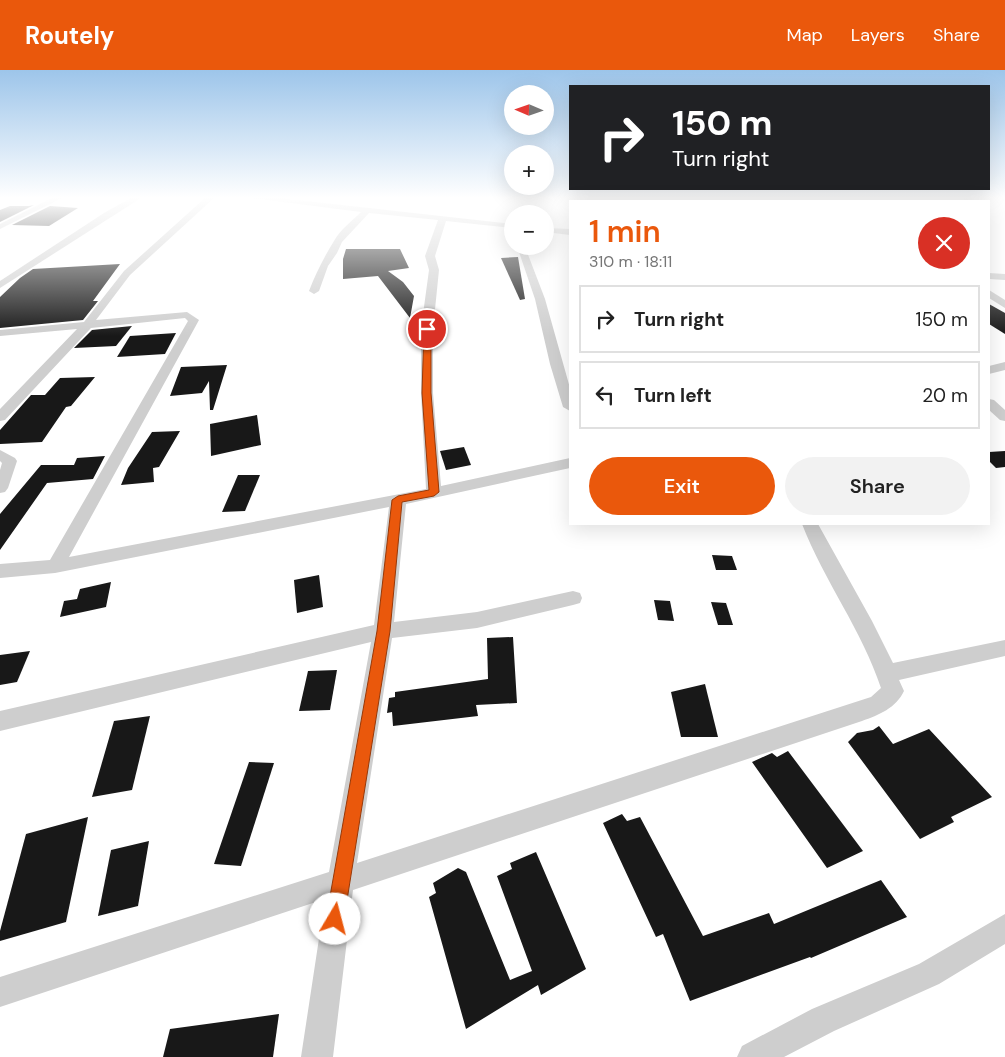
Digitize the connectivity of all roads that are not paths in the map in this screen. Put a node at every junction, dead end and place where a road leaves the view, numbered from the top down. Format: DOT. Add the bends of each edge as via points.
graph roads {
  1 [pos="63,244"];
  2 [pos="160,244"];
  3 [pos="337,244"];
  4 [pos="434,244"];
  5 [pos="524,255"];
  6 [pos="990,276"];
  7 [pos="1005,277"];
  8 [pos="0,285"];
  9 [pos="314,291"];
  10 [pos="990,294"];
  11 [pos="1005,305"];
  12 [pos="88,324"];
  13 [pos="0,333"];
  14 [pos="1005,366"];
  15 [pos="990,370"];
  16 [pos="569,404"];
  17 [pos="990,404"];
  18 [pos="0,417"];
  19 [pos="1005,417"];
  20 [pos="0,455"];
  21 [pos="569,463"];
  22 [pos="0,488"];
  23 [pos="434,492"];
  24 [pos="398,500"];
  25 [pos="810,525"];
  26 [pos="55,566"];
  27 [pos="0,571"];
  28 [pos="573,598"];
  29 [pos="383,631"];
  30 [pos="1005,648"];
  31 [pos="888,673"];
  32 [pos="0,721"];
  33 [pos="340,880"];
  34 [pos="1005,928"];
  35 [pos="0,992"];
  36 [pos="317,1057"];
  37 [pos="753,1057"];
  1 -- 8 [label="street"];
  2 -- 12 [label="street" via="128,273"];
  3 -- 9 [label="street" via="323,266"];
  4 -- 23 [label="street" via="430,256 434,270 427,329 426,393"];
  5 -- 16 [label="street" via="540,299"];
  6 -- 7 [label="street"];
  10 -- 11 [label="street"];
  12 -- 13 [label="street"];
  12 -- 18 [label="street"];
  12 -- 26 [label="street" via="187,315 194,320"];
  14 -- 15 [label="street"];
  17 -- 19 [label="street"];
  20 -- 22 [label="street" via="10,461"];
  21 -- 23 [label="street"];
  23 -- 24 [label="street"];
  24 -- 26 [label="street"];
  24 -- 29 [label="street"];
  25 -- 31 [label="street"];
  26 -- 27 [label="street"];
  28 -- 29 [label="street" via="477,620"];
  29 -- 32 [label="street"];
  29 -- 33 [label="street"];
  30 -- 31 [label="street"];
  31 -- 33 [label="street" via="893,691 879,704 862,712"];
  33 -- 35 [label="street"];
  33 -- 36 [label="street"];
  34 -- 37 [label="street" via="929,974 823,1020"];
}
